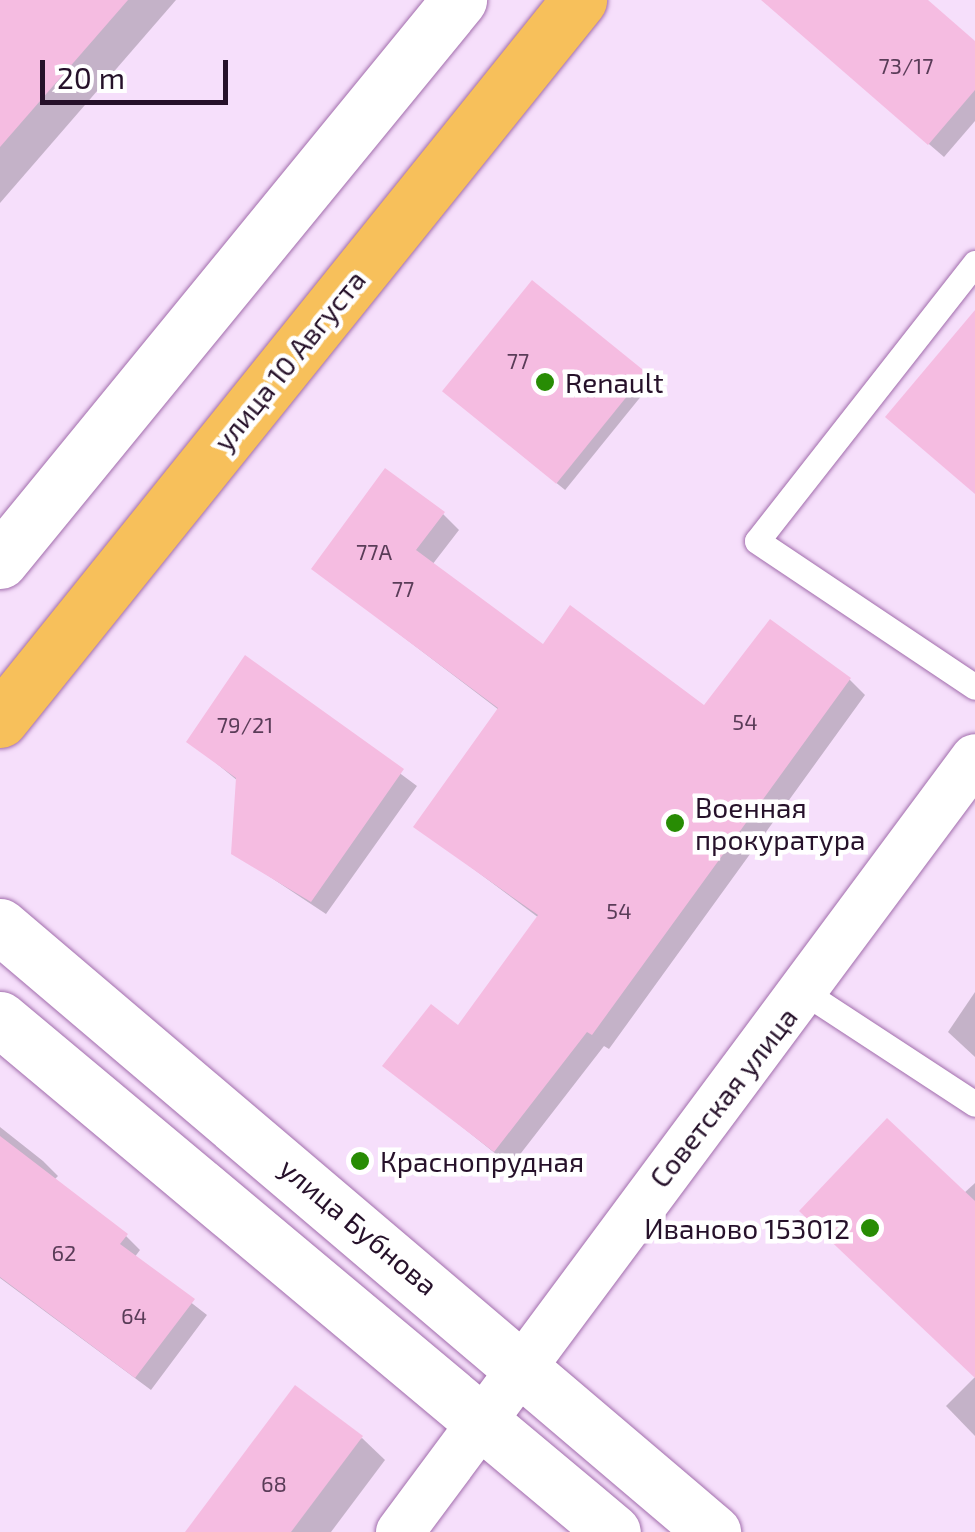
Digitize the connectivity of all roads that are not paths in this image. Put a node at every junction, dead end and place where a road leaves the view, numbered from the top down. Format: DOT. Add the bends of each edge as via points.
graph roads {
  1 [pos="459,0"];
  2 [pos="579,0"];
  3 [pos="975,263"];
  4 [pos="0,561"];
  5 [pos="975,687"];
  6 [pos="0,720"];
  7 [pos="975,758"];
  8 [pos="0,926"];
  9 [pos="804,992"];
  10 [pos="0,1019"];
  11 [pos="975,1104"];
  12 [pos="521,1362"];
  13 [pos="483,1418"];
  14 [pos="400,1532"];
  15 [pos="613,1532"];
  16 [pos="714,1532"];
  1 -- 4 [label="main road"];
  2 -- 6 [label="highway, улица 10 Августа"];
  3 -- 5 [label="lane" via="757,540"];
  7 -- 9 [label="street, Советская улица"];
  8 -- 12 [label="main road, улица Бубнова"];
  9 -- 11 [label="lane"];
  9 -- 12 [label="street, Советская улица"];
  10 -- 13 [label="main road"];
  12 -- 13 [label="street, Советская улица"];
  12 -- 16 [label="main road, улица Бубнова"];
  13 -- 14 [label="street, Советская улица"];
  13 -- 15 [label="main road"];
}
